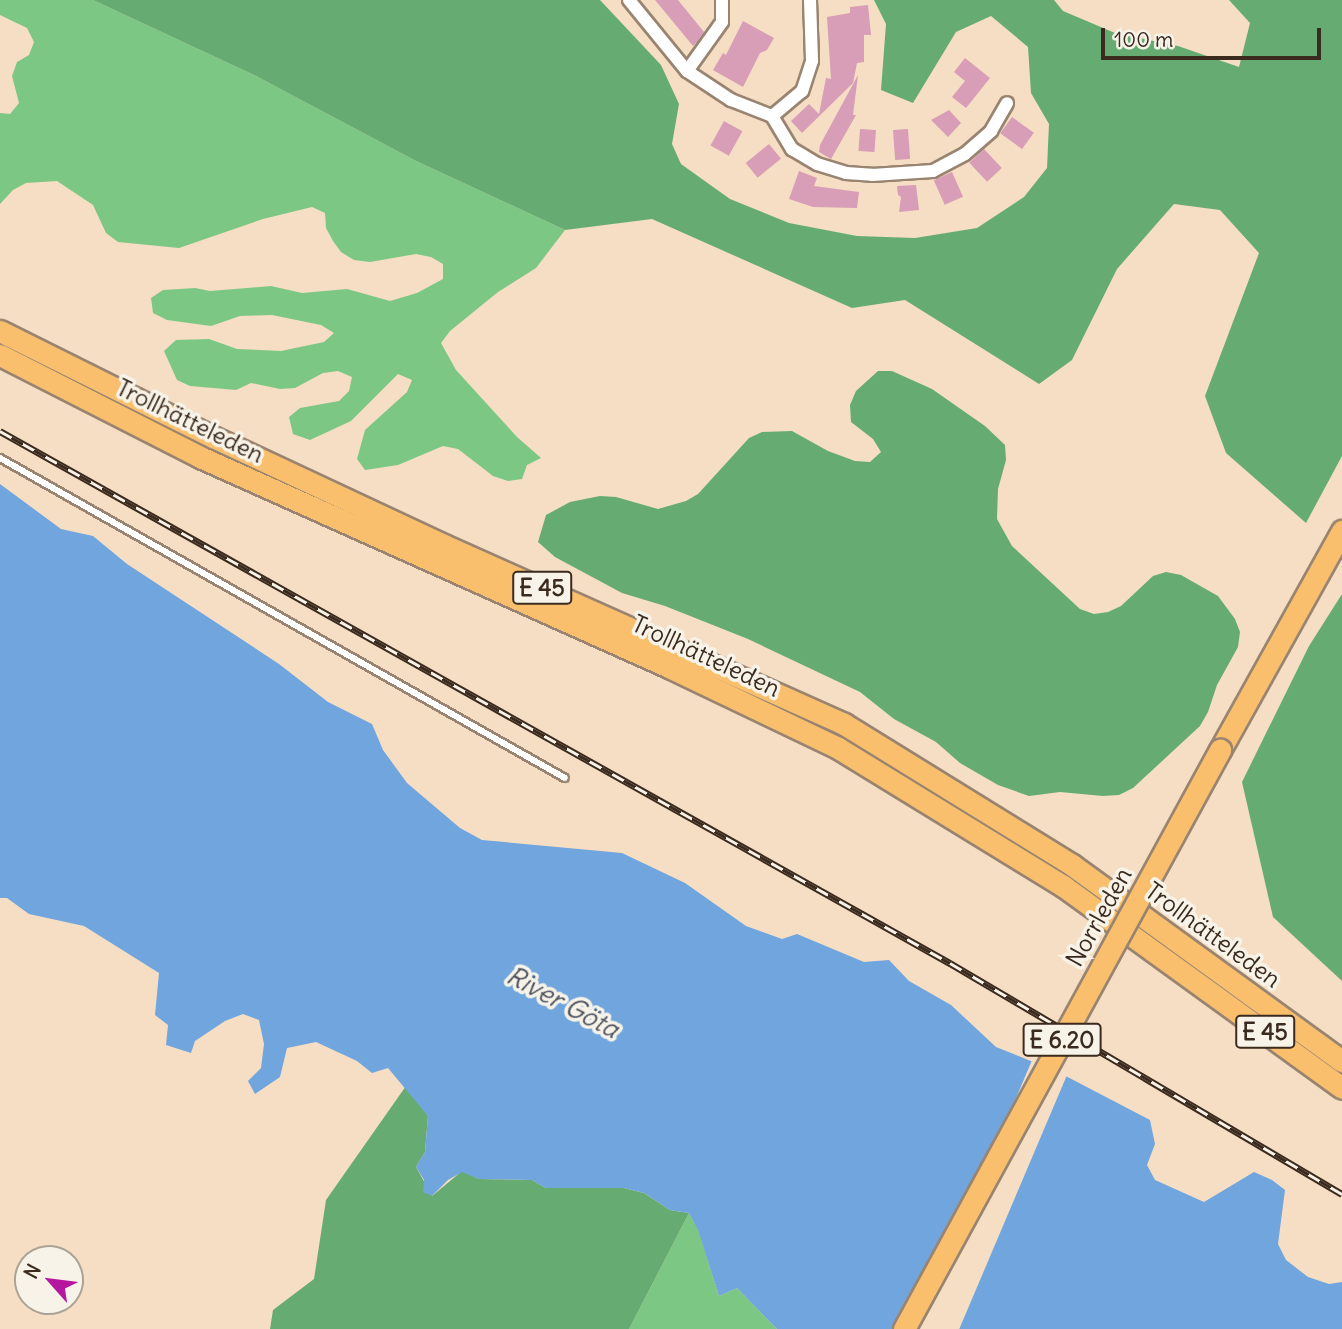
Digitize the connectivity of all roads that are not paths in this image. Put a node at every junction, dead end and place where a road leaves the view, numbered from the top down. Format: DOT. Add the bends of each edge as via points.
graph roads {
  1 [pos="629,0"];
  2 [pos="722,0"];
  3 [pos="810,0"];
  4 [pos="687,71"];
  5 [pos="1007,103"];
  6 [pos="772,116"];
  7 [pos="0,331"];
  8 [pos="0,355"];
  9 [pos="0,458"];
  10 [pos="1342,531"];
  11 [pos="565,778"];
  12 [pos="1342,1061"];
  13 [pos="1342,1088"];
  14 [pos="904,1329"];
  1 -- 4 [label="street"];
  2 -- 4 [label="street" via="722,22"];
  3 -- 6 [label="street" via="812,61 802,92"];
  4 -- 6 [label="street" via="731,100"];
  5 -- 6 [label="street" via="991,131 965,155 933,171 872,175 817,164 792,149"];
  7 -- 12 [label="highway, Trollhätteleden / E 45" via="432,539 844,724 1072,865"];
  8 -- 13 [label="highway, Trollhätteleden / E 45" via="200,457 670,667 838,748 1063,886"];
  9 -- 11 [label="lane"];
  10 -- 14 [label="highway, Norrleden / E 6.20, bridge"];
}
